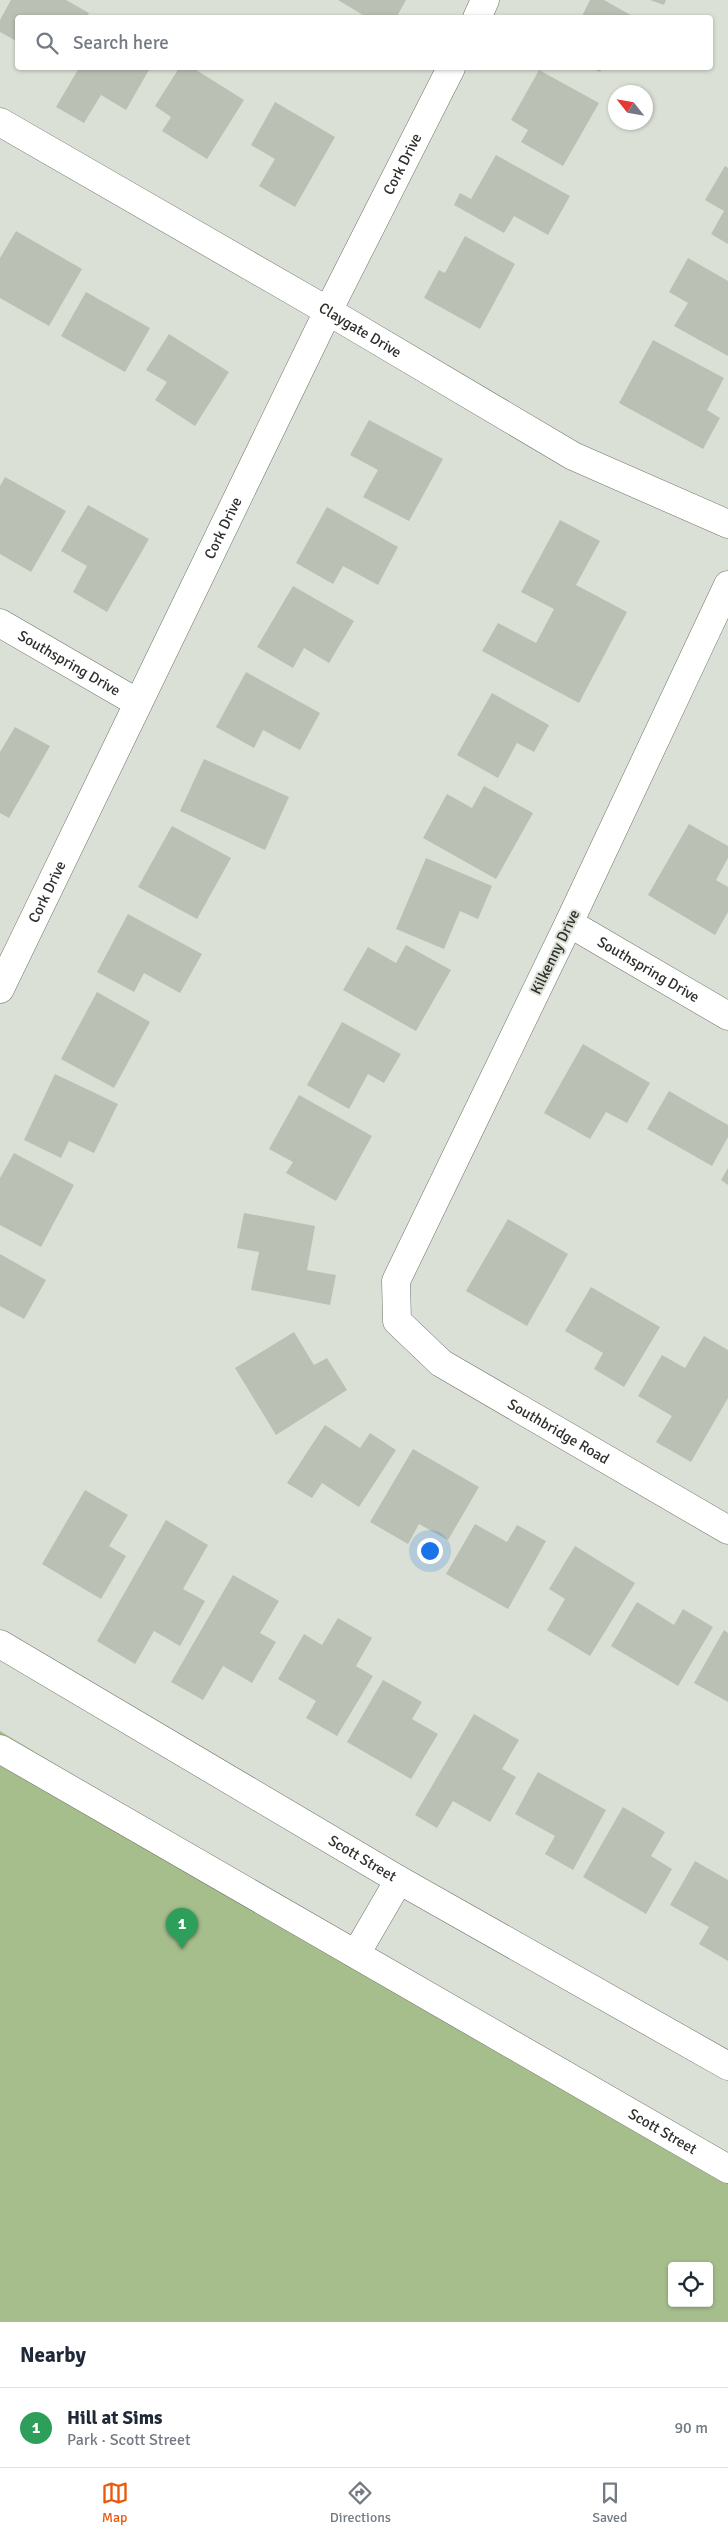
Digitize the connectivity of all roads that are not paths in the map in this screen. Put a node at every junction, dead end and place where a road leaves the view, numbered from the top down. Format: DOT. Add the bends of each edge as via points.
graph roads {
  1 [pos="485,0"];
  2 [pos="478,15"];
  3 [pos="450,70"];
  4 [pos="0,122"];
  5 [pos="328,311"];
  6 [pos="728,524"];
  7 [pos="728,585"];
  8 [pos="0,623"];
  9 [pos="138,703"];
  10 [pos="569,923"];
  11 [pos="0,989"];
  12 [pos="728,1016"];
  13 [pos="397,1321"];
  14 [pos="728,1530"];
  15 [pos="0,1644"];
  16 [pos="0,1749"];
  17 [pos="399,1880"];
  18 [pos="356,1954"];
  19 [pos="728,2066"];
  20 [pos="728,2169"];
  1 -- 2 [label="street"];
  3 -- 5 [label="street, Cork Drive"];
  4 -- 5 [label="street, Claygate Drive"];
  5 -- 6 [label="street, Claygate Drive" via="573,456"];
  5 -- 9 [label="street, Cork Drive"];
  7 -- 10 [label="street, Kilkenny Drive"];
  8 -- 9 [label="street, Southspring Drive"];
  9 -- 11 [label="street, Cork Drive"];
  10 -- 12 [label="street, Southspring Drive"];
  10 -- 13 [label="street, Kilkenny Drive" via="396,1281"];
  13 -- 14 [label="street, Southbridge Road" via="441,1363"];
  15 -- 17 [label="street, Scott Street"];
  16 -- 18 [label="street, Scott Street"];
  17 -- 18 [label="street"];
  17 -- 19 [label="street, Scott Street"];
  18 -- 20 [label="street, Scott Street"];
}
